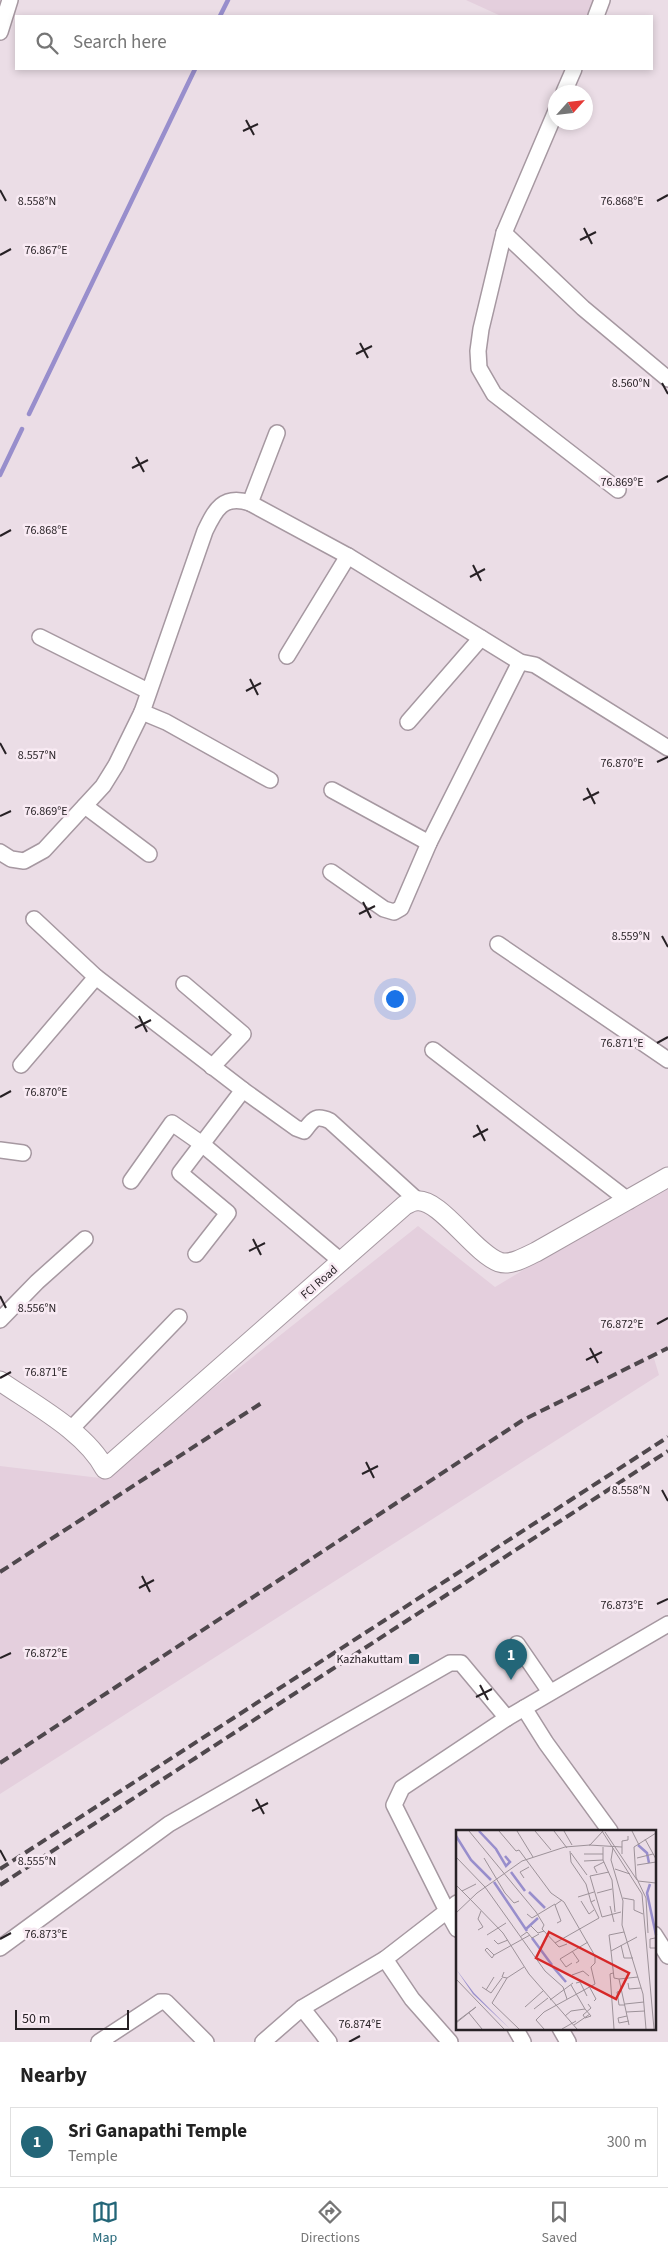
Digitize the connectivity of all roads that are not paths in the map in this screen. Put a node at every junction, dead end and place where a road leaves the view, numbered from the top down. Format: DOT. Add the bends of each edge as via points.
graph roads {
  1 [pos="10,0"];
  2 [pos="602,0"];
  3 [pos="596,15"];
  4 [pos="0,32"];
  5 [pos="574,70"];
  6 [pos="567,85"];
  7 [pos="548,130"];
  8 [pos="504,233"];
  9 [pos="668,379"];
  10 [pos="277,433"];
  11 [pos="618,490"];
  12 [pos="250,503"];
  13 [pos="348,556"];
  14 [pos="40,637"];
  15 [pos="481,638"];
  16 [pos="287,656"];
  17 [pos="520,662"];
  18 [pos="148,691"];
  19 [pos="142,712"];
  20 [pos="408,722"];
  21 [pos="668,748"];
  22 [pos="270,780"];
  23 [pos="332,790"];
  24 [pos="86,806"];
  25 [pos="429,842"];
  26 [pos="0,852"];
  27 [pos="149,854"];
  28 [pos="331,872"];
  29 [pos="34,919"];
  30 [pos="498,944"];
  31 [pos="96,977"];
  32 [pos="184,984"];
  33 [pos="433,1050"];
  34 [pos="668,1060"];
  35 [pos="21,1066"];
  36 [pos="212,1067"];
  37 [pos="243,1090"];
  38 [pos="202,1144"];
  39 [pos="0,1150"];
  40 [pos="23,1153"];
  41 [pos="668,1177"];
  42 [pos="131,1181"];
  43 [pos="417,1200"];
  44 [pos="629,1201"];
  45 [pos="85,1239"];
  46 [pos="196,1254"];
  47 [pos="342,1262"];
  48 [pos="179,1317"];
  49 [pos="0,1320"];
  50 [pos="0,1380"];
  51 [pos="70,1430"];
  52 [pos="668,1624"];
  53 [pos="517,1644"];
  54 [pos="550,1692"];
  55 [pos="524,1708"];
  56 [pos="507,1718"];
  57 [pos="609,1830"];
  58 [pos="452,1907"];
  59 [pos="456,1925"];
  60 [pos="656,1937"];
  61 [pos="0,1948"];
  62 [pos="668,1956"];
  63 [pos="385,1959"];
  64 [pos="302,2008"];
  65 [pos="516,2030"];
  66 [pos="561,2030"];
  67 [pos="99,2042"];
  68 [pos="206,2042"];
  69 [pos="263,2042"];
  70 [pos="330,2042"];
  71 [pos="450,2042"];
  72 [pos="523,2042"];
  73 [pos="568,2042"];
  1 -- 4 [label="street"];
  2 -- 3 [label="street"];
  5 -- 6 [label="street"];
  7 -- 8 [label="street"];
  8 -- 9 [label="street" via="583,308"];
  8 -- 11 [label="street" via="481,329 479,368 494,394"];
  10 -- 12 [label="street"];
  12 -- 13 [label="street"];
  12 -- 18 [label="street" via="241,500 226,502 213,514"];
  13 -- 15 [label="street"];
  13 -- 16 [label="street"];
  14 -- 18 [label="street"];
  15 -- 17 [label="street"];
  15 -- 20 [label="street"];
  17 -- 21 [label="street" via="535,665"];
  17 -- 25 [label="street"];
  18 -- 19 [label="street"];
  19 -- 22 [label="street"];
  19 -- 24 [label="street" via="116,765"];
  23 -- 25 [label="street"];
  24 -- 26 [label="street" via="44,850 29,859 19,861"];
  24 -- 27 [label="street"];
  25 -- 28 [label="street" via="401,908 394,912 384,909"];
  29 -- 31 [label="street"];
  30 -- 34 [label="street"];
  31 -- 35 [label="street"];
  31 -- 36 [label="street"];
  32 -- 36 [label="street" via="243,1034"];
  33 -- 44 [label="street"];
  36 -- 37 [label="street"];
  37 -- 38 [label="street"];
  37 -- 43 [label="street" via="304,1131 314,1118 330,1121"];
  38 -- 42 [label="street" via="172,1123"];
  38 -- 46 [label="street" via="180,1173 228,1213"];
  38 -- 47 [label="street"];
  39 -- 40 [label="street"];
  41 -- 44 [label="street"];
  43 -- 44 [label="street" via="441,1212 480,1250 500,1262 514,1262 536,1252"];
  43 -- 47 [label="street, FCI Road" via="405,1205"];
  45 -- 49 [label="street"];
  47 -- 51 [label="street, FCI Road" via="106,1468 98,1455"];
  48 -- 51 [label="street"];
  50 -- 51 [label="street, FCI Road"];
  52 -- 54 [label="street"];
  53 -- 54 [label="street"];
  54 -- 55 [label="street"];
  55 -- 56 [label="street"];
  55 -- 57 [label="street"];
  56 -- 58 [label="street" via="402,1788 394,1806"];
  56 -- 61 [label="street" via="461,1663 450,1663 169,1824"];
  58 -- 59 [label="street"];
  58 -- 63 [label="street"];
  60 -- 62 [label="street"];
  63 -- 64 [label="street"];
  63 -- 71 [label="street" via="412,1999"];
  64 -- 69 [label="street"];
  64 -- 70 [label="street"];
  65 -- 72 [label="street"];
  66 -- 73 [label="street"];
  67 -- 68 [label="street" via="160,2002 166,2002"];
}
